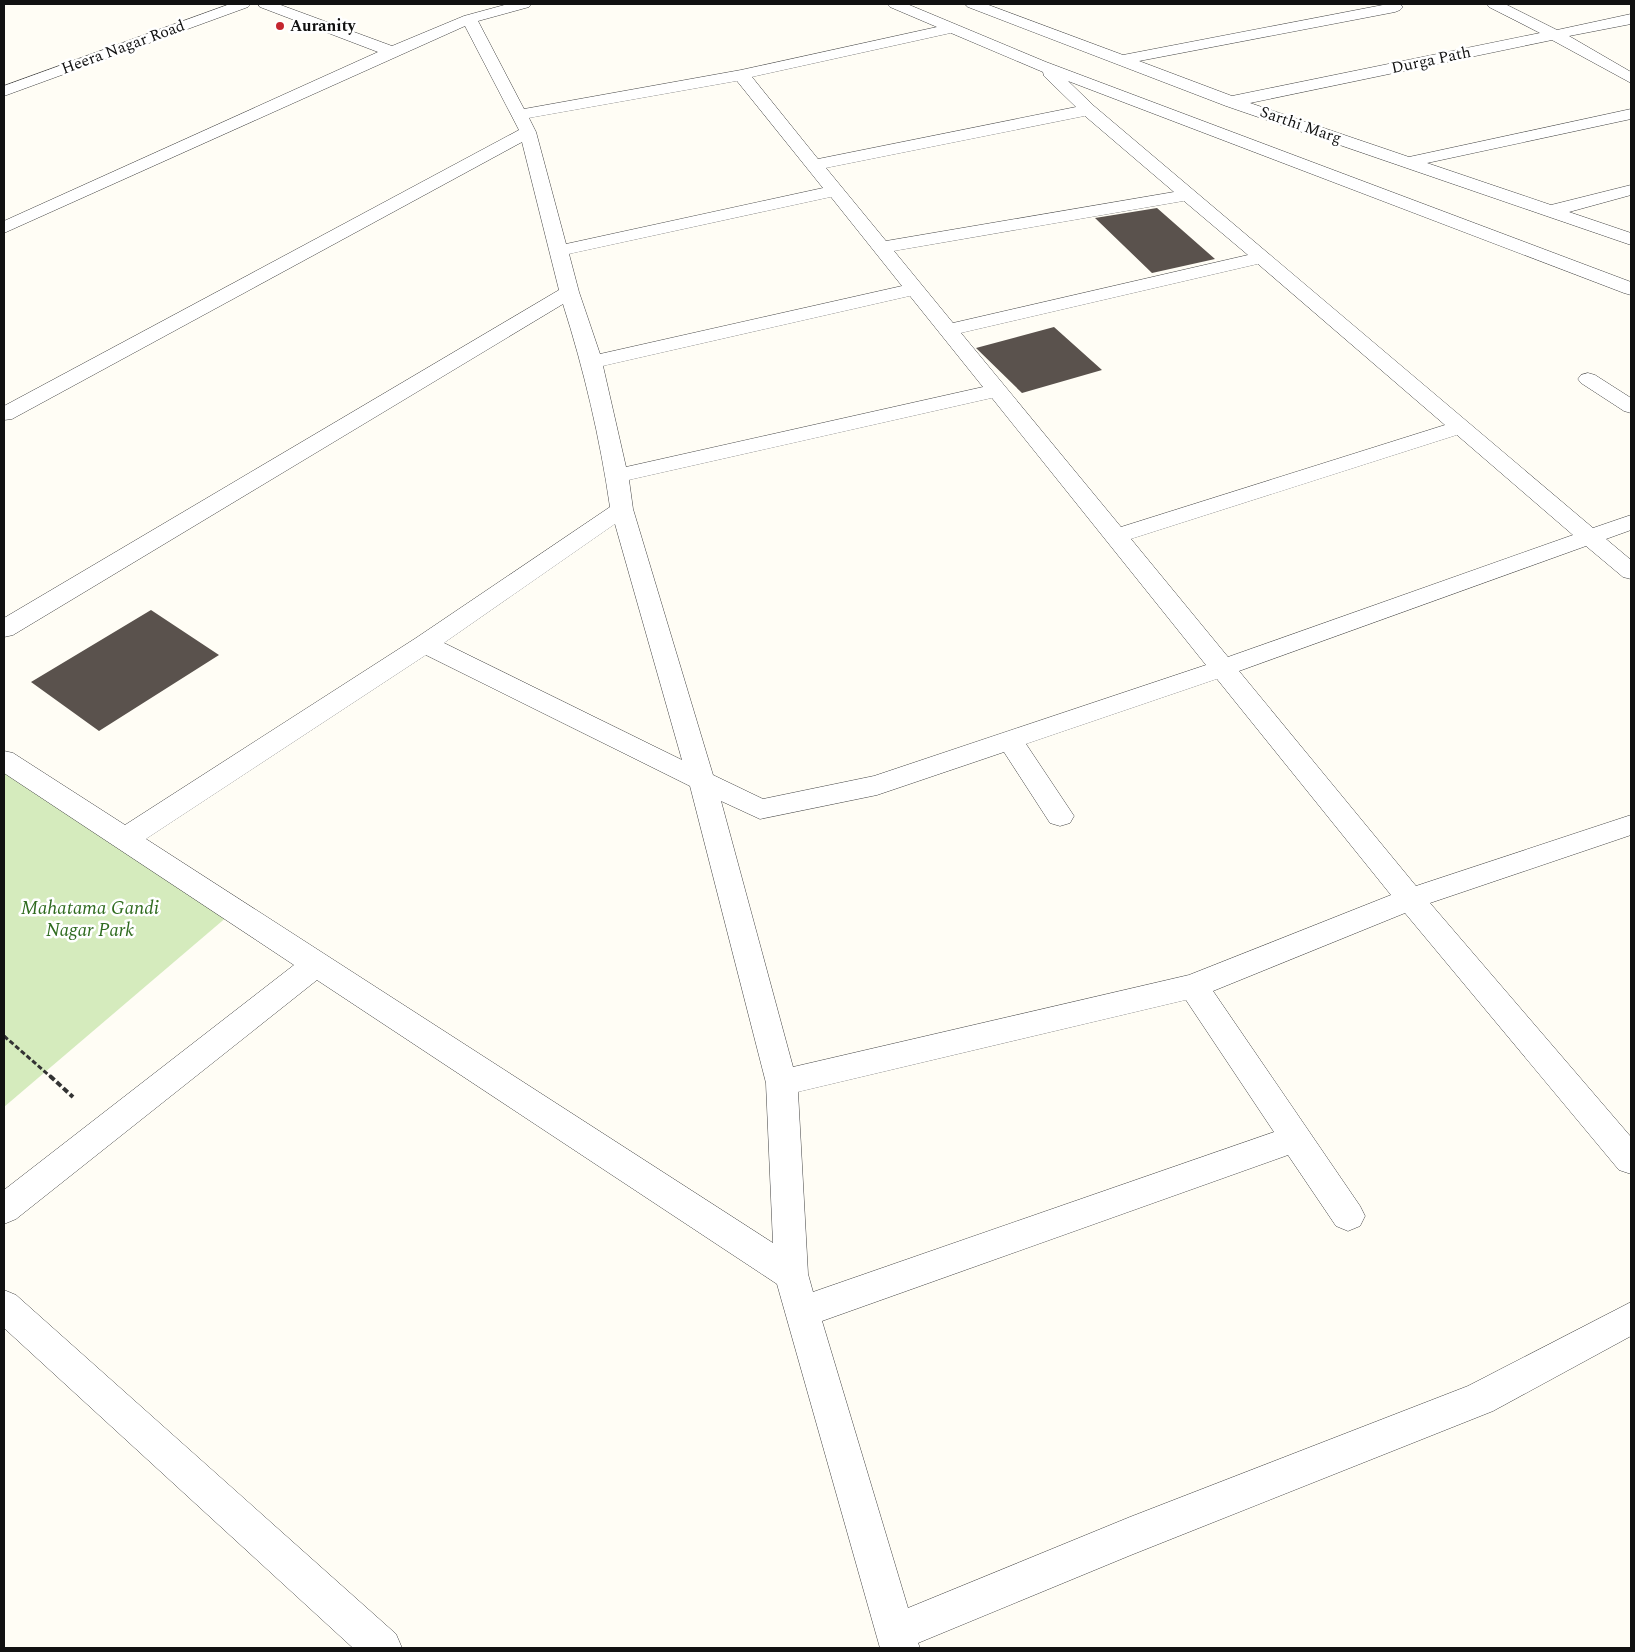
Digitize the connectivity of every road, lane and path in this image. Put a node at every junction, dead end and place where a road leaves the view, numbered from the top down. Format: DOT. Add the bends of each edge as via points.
graph roads {
  1 [pos="243,4"];
  2 [pos="265,4"];
  3 [pos="524,4"];
  4 [pos="895,4"];
  5 [pos="973,4"];
  6 [pos="1494,4"];
  7 [pos="1395,8"];
  8 [pos="469,19"];
  9 [pos="1631,19"];
  10 [pos="953,28"];
  11 [pos="1555,35"];
  12 [pos="392,52"];
  13 [pos="1122,60"];
  14 [pos="1040,65"];
  15 [pos="741,75"];
  16 [pos="1631,78"];
  17 [pos="4,91"];
  18 [pos="1239,104"];
  19 [pos="1088,110"];
  20 [pos="1631,114"];
  21 [pos="523,124"];
  22 [pos="1197,124"];
  23 [pos="1409,162"];
  24 [pos="814,165"];
  25 [pos="1631,190"];
  26 [pos="836,191"];
  27 [pos="1187,195"];
  28 [pos="1550,211"];
  29 [pos="4,228"];
  30 [pos="1631,239"];
  31 [pos="881,248"];
  32 [pos="558,251"];
  33 [pos="1261,258"];
  34 [pos="914,289"];
  35 [pos="1631,289"];
  36 [pos="569,292"];
  37 [pos="948,330"];
  38 [pos="592,362"];
  39 [pos="1588,379"];
  40 [pos="998,390"];
  41 [pos="1631,407"];
  42 [pos="4,414"];
  43 [pos="1459,427"];
  44 [pos="617,476"];
  45 [pos="622,509"];
  46 [pos="1631,522"];
  47 [pos="1591,536"];
  48 [pos="1115,537"];
  49 [pos="1631,572"];
  50 [pos="4,629"];
  51 [pos="425,644"];
  52 [pos="1223,668"];
  53 [pos="1009,739"];
  54 [pos="4,760"];
  55 [pos="702,781"];
  56 [pos="1060,816"];
  57 [pos="1631,825"];
  58 [pos="125,839"];
  59 [pos="1410,899"];
  60 [pos="316,963"];
  61 [pos="1192,986"];
  62 [pos="4,1036"];
  63 [pos="782,1084"];
  64 [pos="108,1128"];
  65 [pos="1296,1138"];
  66 [pos="1631,1160"];
  67 [pos="4,1209"];
  68 [pos="1348,1216"];
  69 [pos="791,1274"];
  70 [pos="4,1306"];
  71 [pos="802,1312"];
  72 [pos="1631,1318"];
  73 [pos="899,1640"];
  74 [pos="382,1648"];
  1 -- 17 [label="street, Heera Nagar Road"];
  2 -- 12 [label="street"];
  3 -- 8 [label="street"];
  4 -- 10 [label="street"];
  5 -- 13 [label="street, Sarthi Marg"];
  6 -- 11 [label="street"];
  7 -- 13 [label="street"];
  8 -- 12 [label="street"];
  8 -- 21 [label="street"];
  9 -- 11 [label="street, Durga Path"];
  10 -- 14 [label="street"];
  10 -- 15 [label="street"];
  11 -- 16 [label="street"];
  11 -- 18 [label="street, Durga Path"];
  12 -- 29 [label="street"];
  13 -- 18 [label="street, Sarthi Marg"];
  14 -- 19 [label="street"];
  14 -- 22 [label="street"];
  15 -- 21 [label="street"];
  15 -- 24 [label="street"];
  18 -- 22 [label="street, Durga Path"];
  18 -- 23 [label="street, Sarthi Marg"];
  19 -- 24 [label="street"];
  19 -- 27 [label="street"];
  20 -- 23 [label="street"];
  21 -- 32 [label="street"];
  21 -- 42 [label="street"];
  22 -- 35 [label="street"];
  23 -- 28 [label="street, Sarthi Marg"];
  24 -- 26 [label="street"];
  25 -- 28 [label="street"];
  26 -- 31 [label="street"];
  26 -- 32 [label="street"];
  27 -- 31 [label="street"];
  27 -- 33 [label="street"];
  28 -- 30 [label="street, Sarthi Marg"];
  31 -- 34 [label="street"];
  32 -- 36 [label="street"];
  33 -- 37 [label="street"];
  33 -- 43 [label="street"];
  34 -- 37 [label="street"];
  34 -- 38 [label="street"];
  36 -- 38 [label="street"];
  36 -- 50 [label="street"];
  37 -- 40 [label="street"];
  38 -- 44 [label="street"];
  39 -- 41 [label="street"];
  40 -- 44 [label="street"];
  40 -- 48 [label="street"];
  43 -- 47 [label="street"];
  43 -- 48 [label="street"];
  44 -- 45 [label="street"];
  45 -- 51 [label="street"];
  45 -- 55 [label="street"];
  46 -- 47 [label="street"];
  47 -- 49 [label="street"];
  47 -- 52 [label="street"];
  48 -- 52 [label="street"];
  51 -- 55 [label="street"];
  51 -- 58 [label="street"];
  52 -- 53 [label="street"];
  52 -- 59 [label="street"];
  53 -- 55 [label="street" via="877,785 760,809"];
  53 -- 56 [label="street"];
  54 -- 58 [label="street"];
  55 -- 63 [label="street"];
  57 -- 59 [label="street"];
  58 -- 60 [label="street"];
  59 -- 61 [label="street"];
  59 -- 66 [label="street"];
  60 -- 64 [label="street"];
  60 -- 69 [label="street"];
  61 -- 63 [label="street"];
  61 -- 65 [label="street"];
  62 -- 64 [label="path"];
  63 -- 69 [label="street"];
  64 -- 67 [label="street"];
  65 -- 68 [label="street"];
  65 -- 71 [label="street"];
  69 -- 71 [label="street"];
  70 -- 74 [label="street"];
  71 -- 73 [label="street"];
  72 -- 73 [label="street" via="1480,1398 1130,1536"];
}
